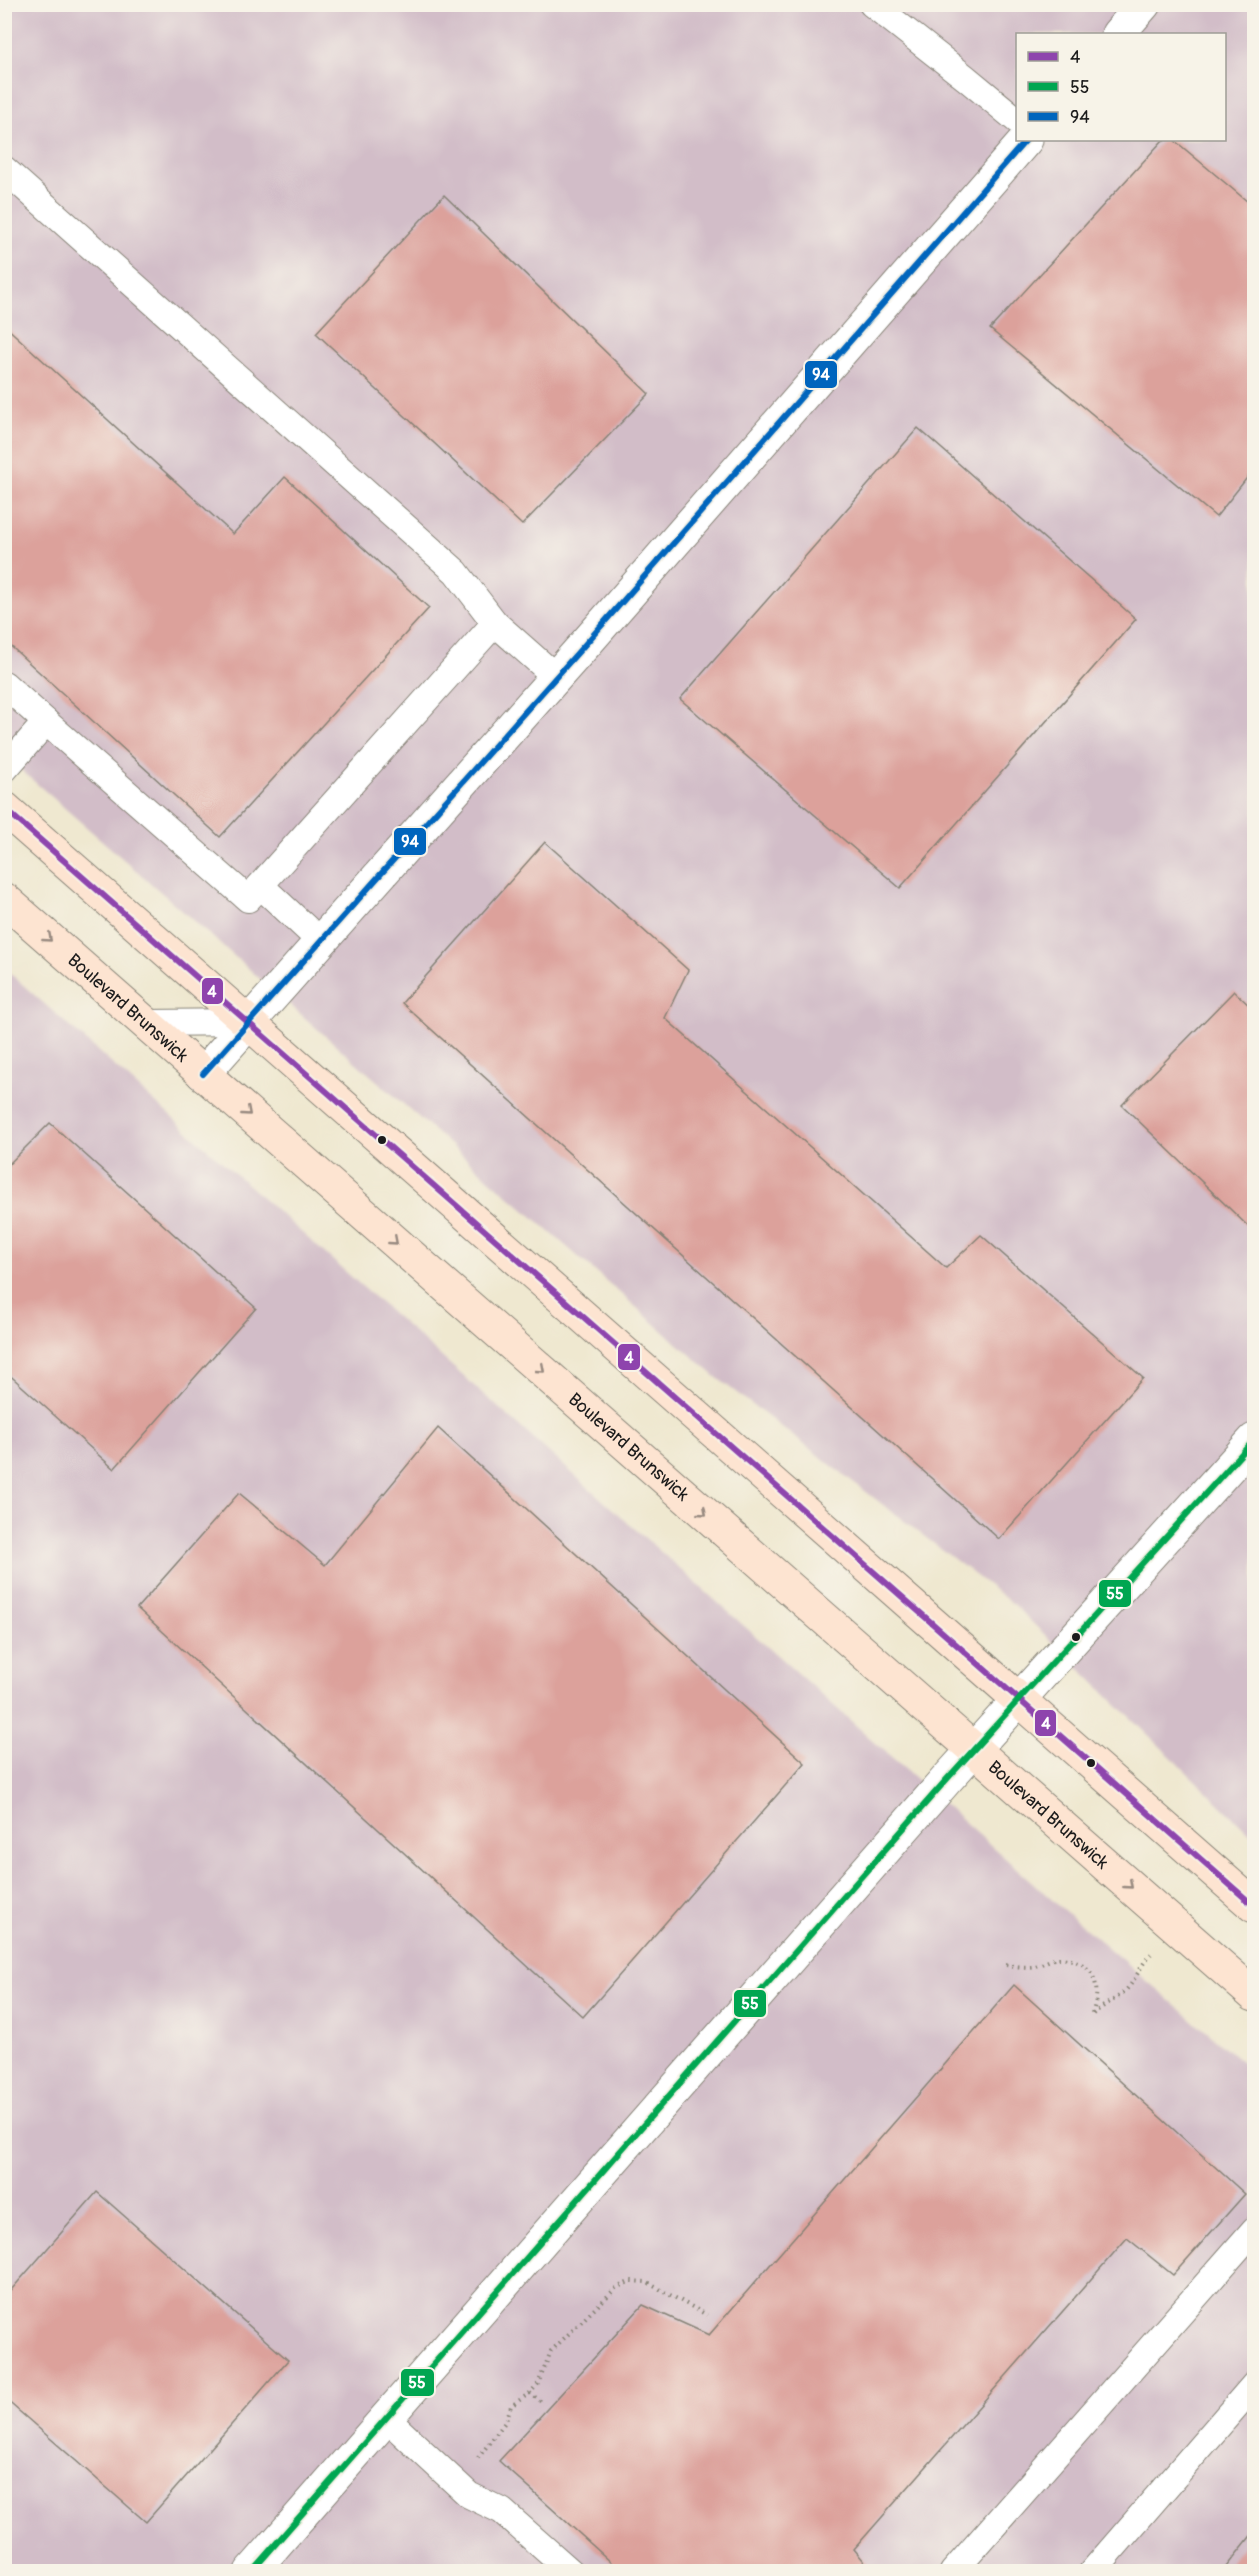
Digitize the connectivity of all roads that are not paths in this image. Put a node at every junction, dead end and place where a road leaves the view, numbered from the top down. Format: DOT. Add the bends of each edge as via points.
graph roads {
  1 [pos="872,4"];
  2 [pos="1144,4"];
  3 [pos="1119,33"];
  4 [pos="1016,120"];
  5 [pos="1025,141"];
  6 [pos="4,169"];
  7 [pos="495,623"];
  8 [pos="556,677"];
  9 [pos="4,684"];
  10 [pos="46,722"];
  11 [pos="4,770"];
  12 [pos="4,808"];
  13 [pos="261,886"];
  14 [pos="4,899"];
  15 [pos="321,942"];
  16 [pos="146,1023"];
  17 [pos="249,1023"];
  18 [pos="203,1074"];
  19 [pos="1254,1440"];
  20 [pos="1020,1700"];
  21 [pos="975,1750"];
  22 [pos="1254,1906"];
  23 [pos="1254,1995"];
  24 [pos="1254,2230"];
  25 [pos="1254,2385"];
  26 [pos="386,2418"];
  27 [pos="251,2571"];
  28 [pos="570,2571"];
  29 [pos="953,2571"];
  30 [pos="1092,2571"];
  1 -- 4 [label="lane"];
  2 -- 3 [label="street"];
  5 -- 8 [label="street"];
  6 -- 7 [label="lane" via="456,572"];
  7 -- 8 [label="lane"];
  7 -- 13 [label="lane"];
  8 -- 15 [label="street"];
  9 -- 10 [label="lane"];
  10 -- 11 [label="lane"];
  10 -- 13 [label="lane" via="248,899"];
  12 -- 17 [label="street"];
  13 -- 15 [label="lane"];
  14 -- 16 [label="street, Boulevard Brunswick, one-way"];
  15 -- 17 [label="street"];
  16 -- 17 [label="lane"];
  16 -- 18 [label="street, Boulevard Brunswick"];
  17 -- 18 [label="street"];
  17 -- 20 [label="street"];
  18 -- 21 [label="street, Boulevard Brunswick, one-way"];
  19 -- 20 [label="street"];
  20 -- 21 [label="street"];
  20 -- 22 [label="street"];
  21 -- 23 [label="street, Boulevard Brunswick, one-way"];
  21 -- 26 [label="street"];
  24 -- 29 [label="lane"];
  25 -- 30 [label="lane"];
  26 -- 27 [label="street"];
  26 -- 28 [label="lane" via="468,2495 502,2511"];
}
